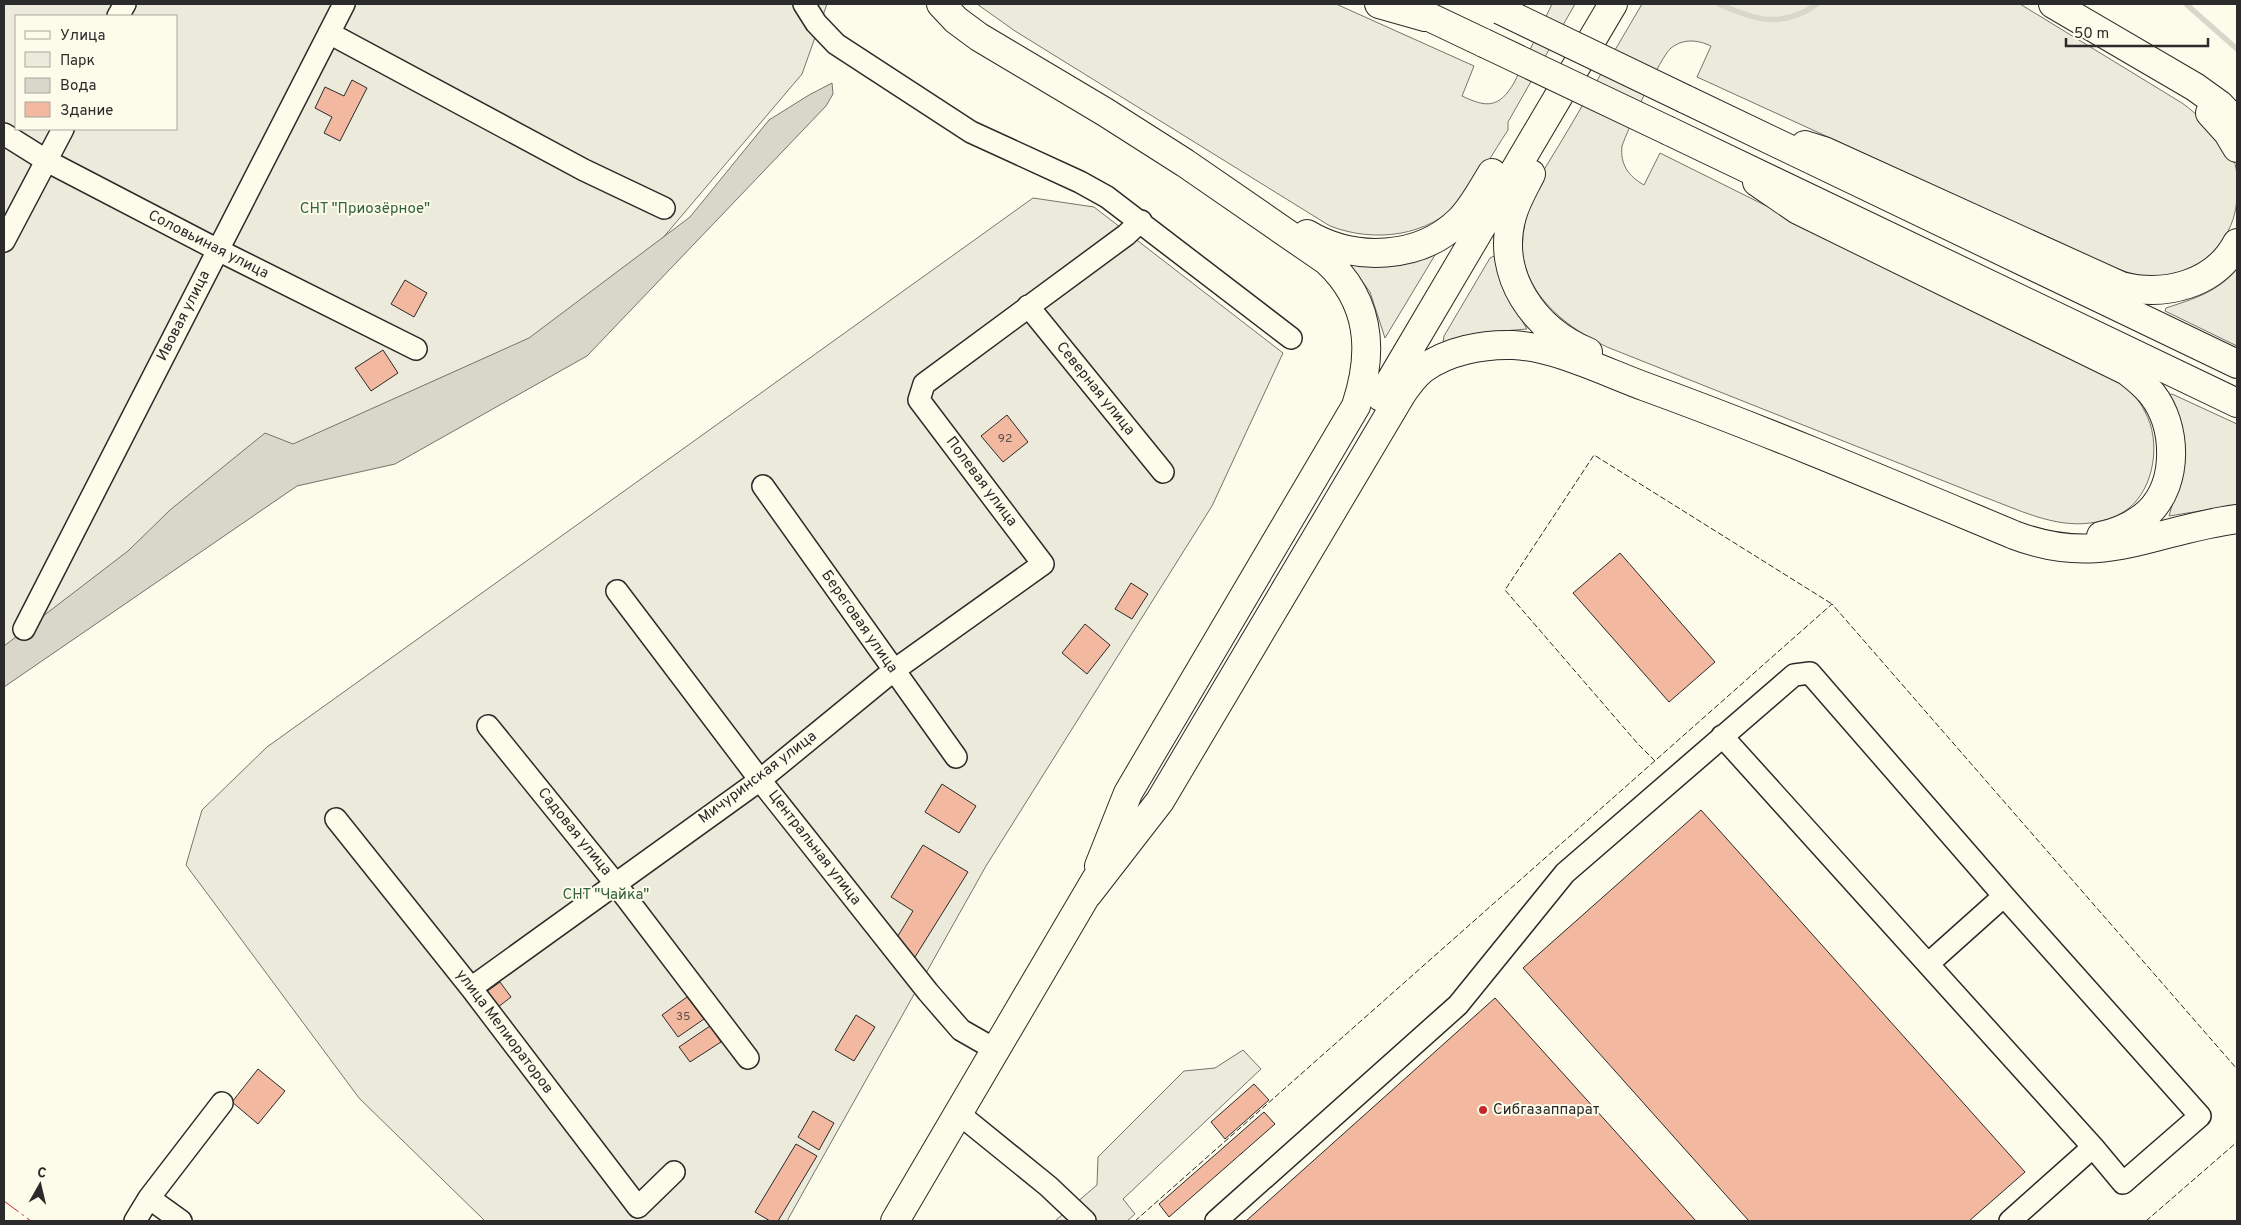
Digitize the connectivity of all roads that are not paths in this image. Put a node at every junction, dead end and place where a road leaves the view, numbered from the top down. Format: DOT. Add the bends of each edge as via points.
graph roads {
  1 [pos="344,4"];
  2 [pos="804,4"];
  3 [pos="941,4"];
  4 [pos="960,4"];
  5 [pos="1378,4"];
  6 [pos="1402,4"];
  7 [pos="1493,7"];
  8 [pos="1611,8"];
  9 [pos="2061,8"];
  10 [pos="1438,21"];
  11 [pos="330,33"];
  12 [pos="1554,103"];
  13 [pos="1105,112"];
  14 [pos="1732,122"];
  15 [pos="2237,123"];
  16 [pos="62,130"];
  17 [pos="4,134"];
  18 [pos="2237,148"];
  19 [pos="1716,154"];
  20 [pos="47,161"];
  21 [pos="1185,163"];
  22 [pos="664,208"];
  23 [pos="1141,222"];
  24 [pos="4,241"];
  25 [pos="2237,243"];
  26 [pos="218,250"];
  27 [pos="1028,306"];
  28 [pos="1291,338"];
  29 [pos="416,349"];
  30 [pos="2237,364"];
  31 [pos="2237,404"];
  32 [pos="1709,409"];
  33 [pos="1853,467"];
  34 [pos="1163,472"];
  35 [pos="763,486"];
  36 [pos="2237,519"];
  37 [pos="1042,564"];
  38 [pos="617,591"];
  39 [pos="24,629"];
  40 [pos="893,671"];
  41 [pos="488,726"];
  42 [pos="1722,736"];
  43 [pos="956,757"];
  44 [pos="760,780"];
  45 [pos="336,819"];
  46 [pos="615,883"];
  47 [pos="1088,894"];
  48 [pos="2004,896"];
  49 [pos="1928,964"];
  50 [pos="471,988"];
  51 [pos="996,1050"];
  52 [pos="748,1058"];
  53 [pos="222,1103"];
  54 [pos="958,1112"];
  55 [pos="2093,1147"];
  56 [pos="674,1172"];
  57 [pos="149,1198"];
  58 [pos="135,1221"];
  59 [pos="181,1221"];
  60 [pos="895,1221"];
  61 [pos="1085,1221"];
  62 [pos="1216,1221"];
  63 [pos="2010,1221"];
  1 -- 11 [label="street, Ивовая улица"];
  2 -- 23 [label="street" via="836,44 963,127 1080,182"];
  3 -- 13 [label="main road" via="979,37"];
  4 -- 13 [label="main road" via="976,20"];
  5 -- 10 [label="main road"];
  6 -- 10 [label="main road"];
  7 -- 14 [label="main road, bridge"];
  8 -- 12 [label="main road"];
  9 -- 15 [label="main road" via="2194,87 2220,105"];
  9 -- 18 [label="main road" via="2110,49 2209,113"];
  10 -- 19 [label="main road, bridge"];
  11 -- 22 [label="street" via="584,170"];
  11 -- 26 [label="street, Ивовая улица"];
  12 -- 21 [label="main road" via="1508,148 1458,222 1431,241 1401,251 1353,251 1322,242"];
  12 -- 32 [label="main road" via="1537,164 1518,198 1510,224 1511,264 1522,297 1539,320 1561,339 1659,382"];
  12 -- 47 [label="main road"];
  13 -- 21 [label="main road"];
  14 -- 25 [label="main road" via="1824,151 2136,290 2168,290 2198,280 2214,270"];
  14 -- 30 [label="main road"];
  16 -- 20 [label="street"];
  17 -- 20 [label="street, Соловьиная улица"];
  19 -- 31 [label="main road"];
  19 -- 33 [label="main road" via="1798,210 2127,371 2159,404 2166,419 2171,446 2163,490 2150,511 2125,528 2097,537 2067,537 2032,530 1906,482"];
  20 -- 24 [label="street"];
  20 -- 26 [label="street, Соловьиная улица"];
  21 -- 47 [label="main road" via="1336,270 1363,318 1367,362 1356,406 1128,793"];
  23 -- 27 [label="street"];
  23 -- 28 [label="street"];
  26 -- 29 [label="street, Соловьиная улица"];
  26 -- 39 [label="street, Ивовая улица"];
  27 -- 34 [label="street, Северная улица"];
  27 -- 37 [label="street, Полевая улица" via="924,384 919,400"];
  32 -- 33 [label="main road"];
  32 -- 47 [label="main road" via="1534,348 1499,346 1473,349 1450,355 1423,369 1411,380 1396,403 1160,801"];
  33 -- 36 [label="main road" via="2014,535 2066,549 2116,547"];
  35 -- 40 [label="street, Береговая улица"];
  37 -- 40 [label="street, Мичуринская улица"];
  38 -- 44 [label="street, Центральная улица"];
  40 -- 43 [label="street, Береговая улица"];
  40 -- 44 [label="street, Мичуринская улица"];
  41 -- 46 [label="street, Садовая улица"];
  42 -- 48 [label="street" via="1794,675 1810,673"];
  42 -- 49 [label="street"];
  42 -- 62 [label="street" via="1564,873 1458,1005"];
  44 -- 46 [label="street, Мичуринская улица"];
  44 -- 51 [label="street, Центральная улица" via="961,1030"];
  45 -- 50 [label="street, улица Мелиораторов"];
  46 -- 50 [label="street, Мичуринская улица"];
  46 -- 52 [label="street, Садовая улица"];
  47 -- 51 [label="main road"];
  48 -- 49 [label="street"];
  48 -- 55 [label="street" via="2200,1116 2123,1183"];
  49 -- 55 [label="street"];
  50 -- 56 [label="street, улица Мелиораторов" via="638,1207"];
  51 -- 54 [label="main road"];
  53 -- 57 [label="street"];
  54 -- 60 [label="main road"];
  54 -- 61 [label="street"];
  55 -- 63 [label="street"];
  57 -- 58 [label="street"];
  57 -- 59 [label="street"];
}
